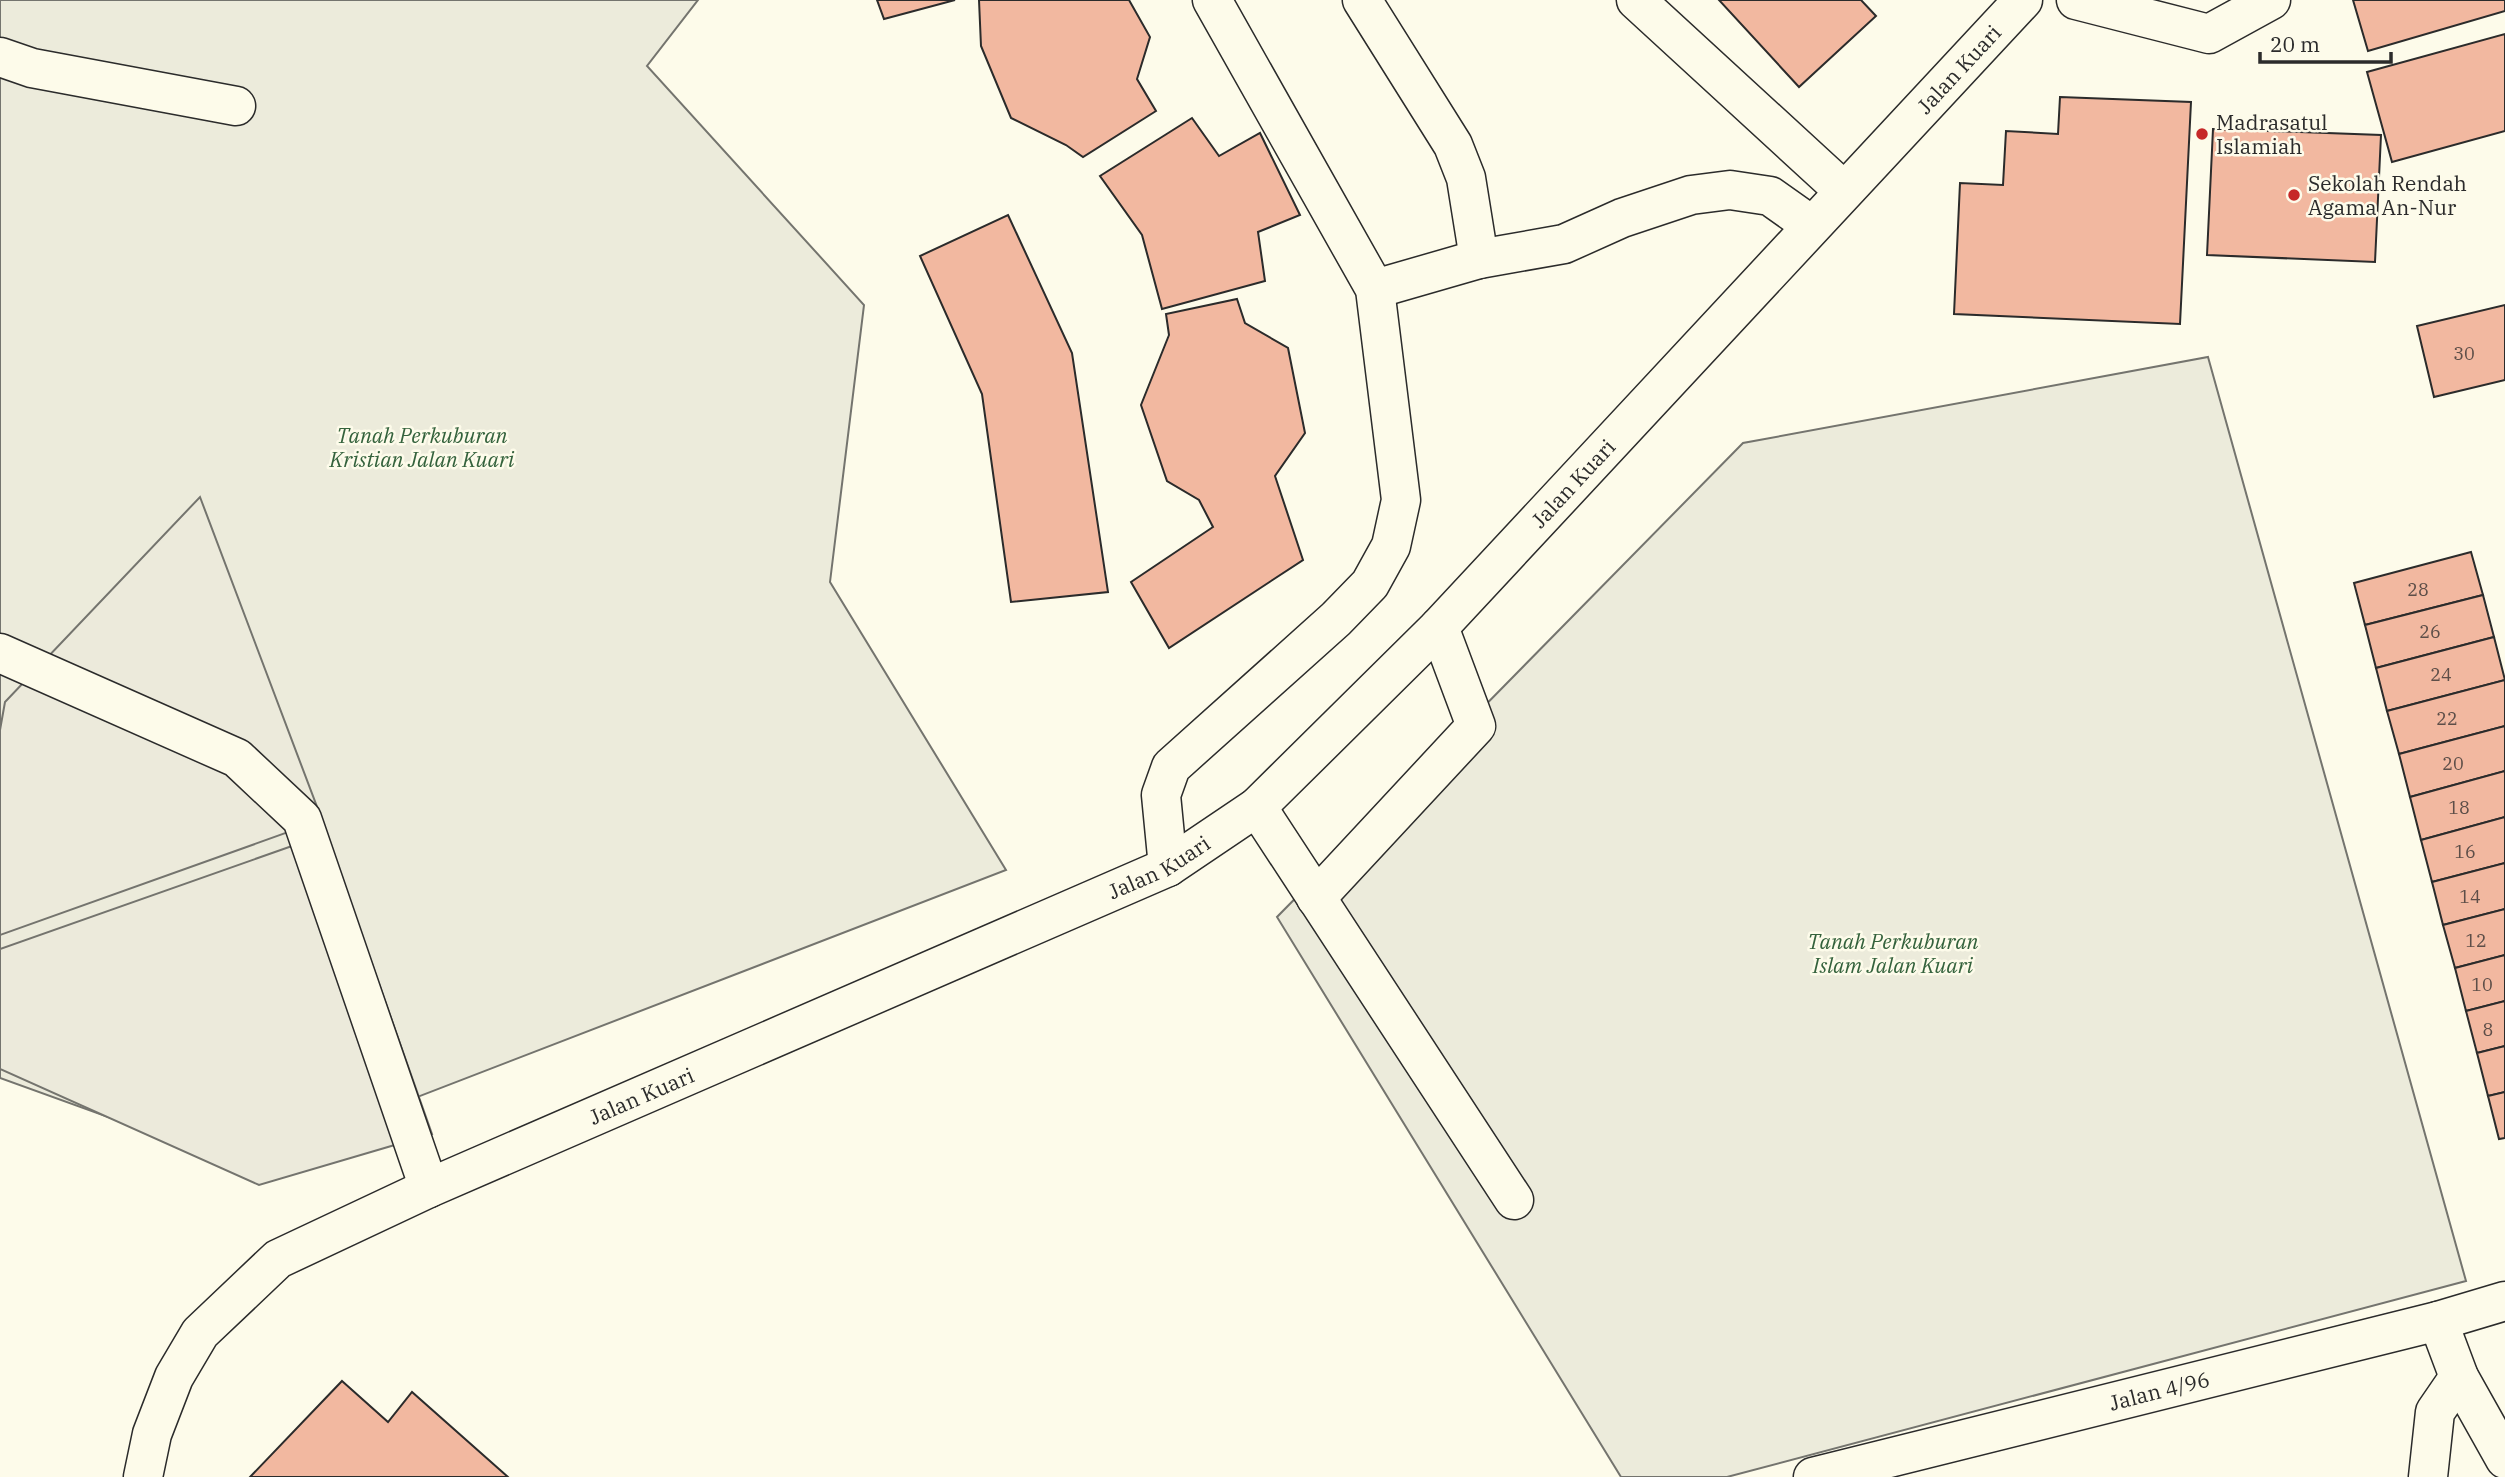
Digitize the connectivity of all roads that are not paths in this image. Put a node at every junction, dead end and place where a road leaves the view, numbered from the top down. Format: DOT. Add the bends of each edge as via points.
graph roads {
  1 [pos="1212,0"];
  2 [pos="1362,0"];
  3 [pos="1636,0"];
  4 [pos="2023,0"];
  5 [pos="2076,0"];
  6 [pos="2271,0"];
  7 [pos="0,57"];
  8 [pos="236,106"];
  9 [pos="1844,191"];
  10 [pos="1811,225"];
  11 [pos="1479,259"];
  12 [pos="1375,289"];
  13 [pos="1439,627"];
  14 [pos="0,653"];
  15 [pos="1257,807"];
  16 [pos="1168,867"];
  17 [pos="1316,898"];
  18 [pos="429,1188"];
  19 [pos="1514,1199"];
  20 [pos="2505,1301"];
  21 [pos="2438,1321"];
  22 [pos="2459,1377"];
  23 [pos="2505,1459"];
  24 [pos="144,1477"];
  25 [pos="1813,1477"];
  26 [pos="2428,1477"];
  1 -- 12 [label="street"];
  2 -- 11 [label="street" via="1453,145 1466,178"];
  3 -- 9 [label="street"];
  4 -- 9 [label="street, Jalan Kuari"];
  5 -- 6 [label="street" via="2209,34"];
  7 -- 8 [label="street" via="32,68"];
  9 -- 10 [label="street, Jalan Kuari"];
  10 -- 11 [label="street" via="1770,196 1730,190 1691,195 1564,244"];
  10 -- 13 [label="street, Jalan Kuari"];
  11 -- 12 [label="street"];
  12 -- 16 [label="street" via="1401,500 1391,546 1370,584 1336,619 1171,767 1161,795"];
  13 -- 15 [label="street, Jalan Kuari"];
  13 -- 17 [label="street" via="1476,726"];
  14 -- 18 [label="street" via="237,758 302,819"];
  15 -- 16 [label="street, Jalan Kuari"];
  15 -- 17 [label="street"];
  16 -- 18 [label="street, Jalan Kuari"];
  17 -- 19 [label="street"];
  18 -- 24 [label="street, Jalan Kuari" via="278,1259 200,1333 174,1377 152,1434"];
  20 -- 21 [label="street, Jalan 4/96"];
  21 -- 22 [label="street"];
  21 -- 25 [label="street, Jalan 4/96"];
  22 -- 23 [label="street"];
  22 -- 26 [label="street" via="2435,1412"];
}
